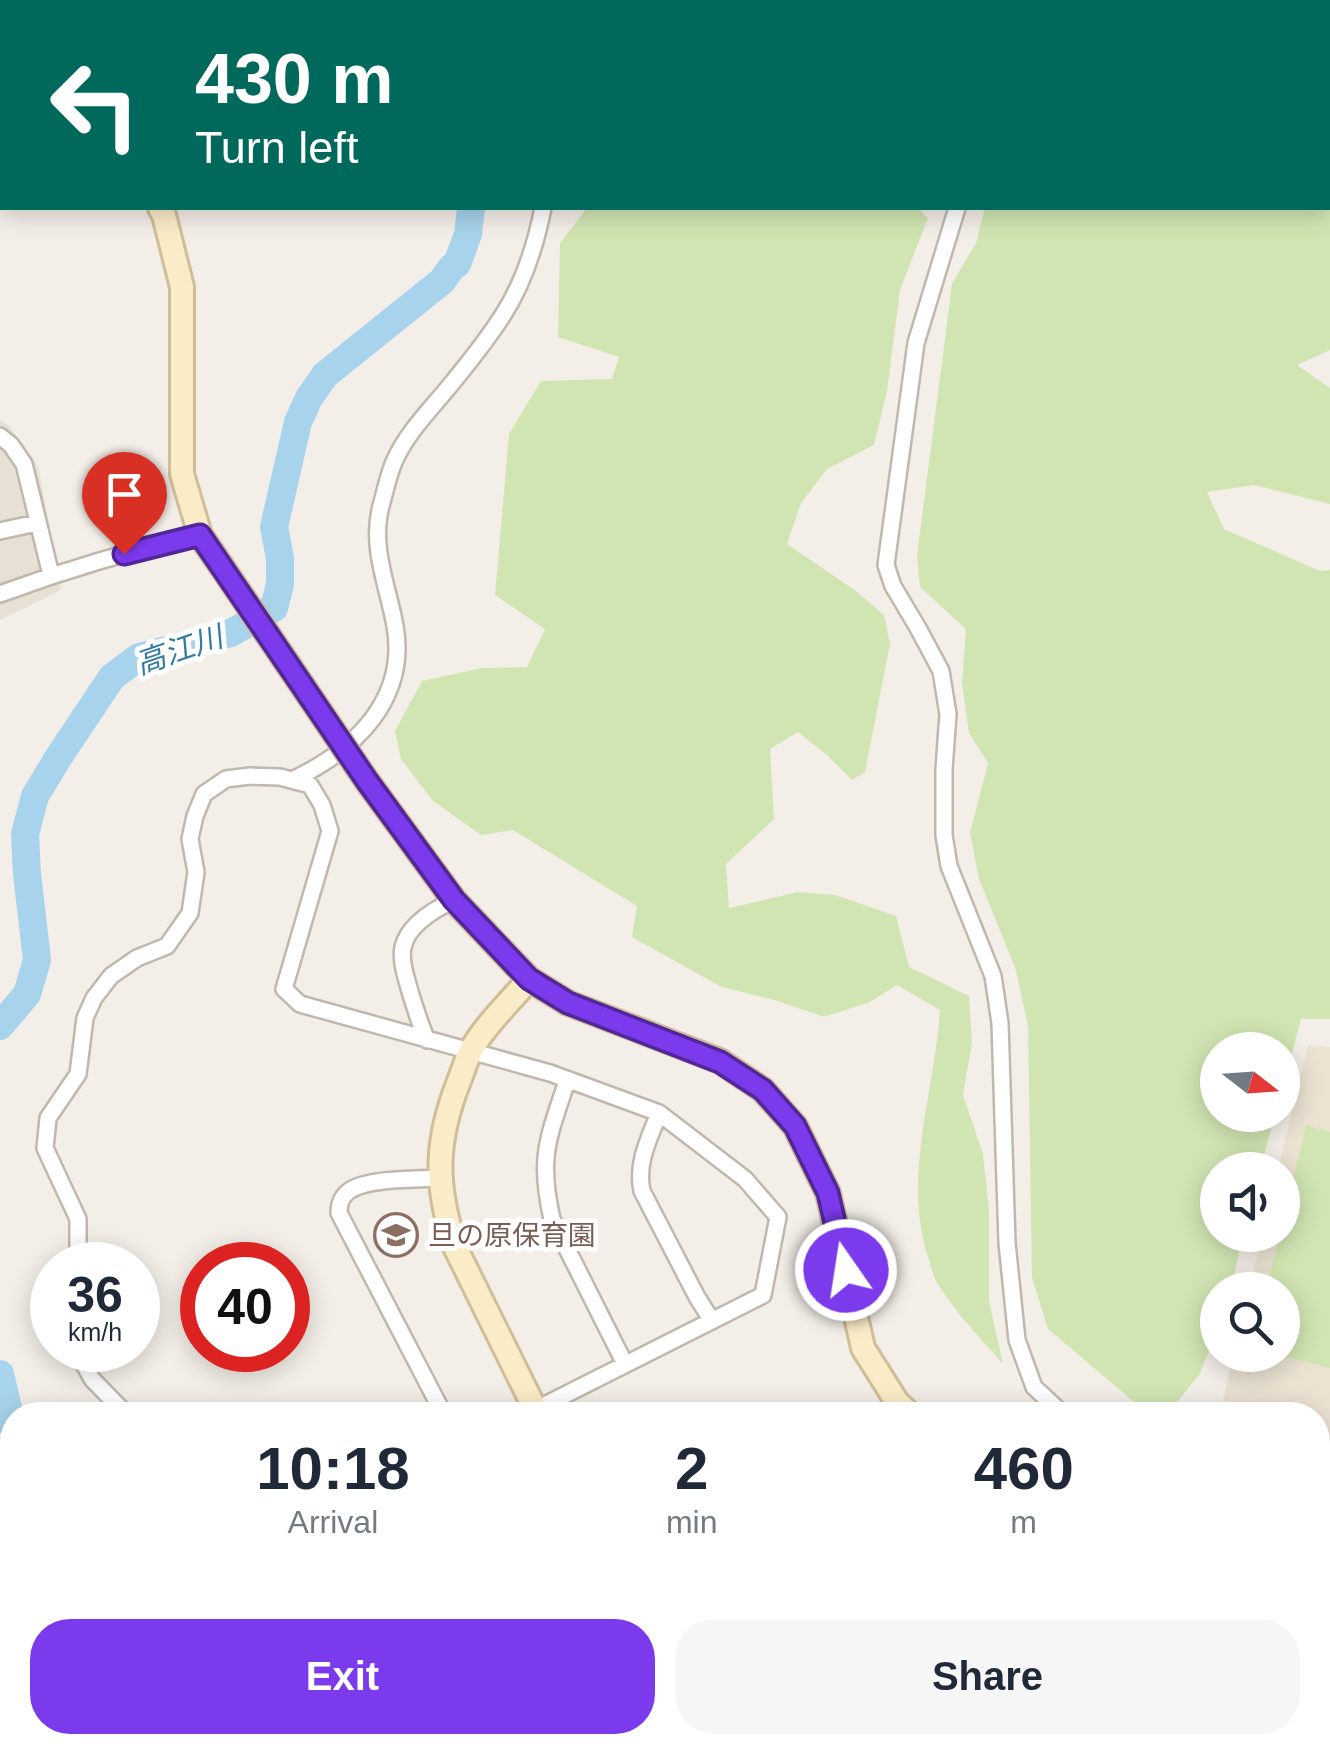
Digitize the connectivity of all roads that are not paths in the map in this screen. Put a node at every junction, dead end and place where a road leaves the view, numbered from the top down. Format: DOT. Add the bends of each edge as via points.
graph roads {
  1 [pos="161,210"];
  2 [pos="542,210"];
  3 [pos="957,210"];
  4 [pos="0,436"];
  5 [pos="37,523"];
  6 [pos="0,531"];
  7 [pos="200,535"];
  8 [pos="51,575"];
  9 [pos="0,594"];
  10 [pos="294,779"];
  11 [pos="454,900"];
  12 [pos="529,979"];
  13 [pos="427,1040"];
  14 [pos="470,1052"];
  15 [pos="567,1081"];
  16 [pos="659,1113"];
  17 [pos="440,1178"];
  18 [pos="78,1242"];
  19 [pos="712,1321"];
  20 [pos="625,1364"];
  21 [pos="88,1372"];
  22 [pos="114,1402"];
  23 [pos="437,1402"];
  24 [pos="527,1402"];
  25 [pos="553,1402"];
  26 [pos="897,1402"];
  27 [pos="1050,1402"];
  1 -- 7 [label="street" via="182,288 182,474"];
  2 -- 10 [label="street" via="505,313 395,461 376,539 396,628 396,668 380,711 357,738"];
  3 -- 27 [label="street" via="916,343 886,565 941,672 948,714 949,866 993,976 1000,1022 1017,1340 1034,1387"];
  4 -- 5 [label="street" via="24,464"];
  5 -- 6 [label="street"];
  5 -- 8 [label="street"];
  7 -- 8 [label="street"];
  7 -- 11 [label="street, bridge"];
  8 -- 9 [label="street"];
  10 -- 13 [label="street" via="310,785 330,831 284,989 300,1004"];
  10 -- 18 [label="street" via="226,780 204,794 190,839 196,872 190,912 167,946 111,976 94,998 78,1074 48,1118 45,1148 78,1219"];
  11 -- 12 [label="street"];
  11 -- 13 [label="street" via="410,931 403,948"];
  12 -- 14 [label="street"];
  12 -- 26 [label="street" via="568,1003 720,1062 763,1090 795,1126 828,1193 863,1348"];
  13 -- 14 [label="street"];
  14 -- 15 [label="street"];
  14 -- 17 [label="street" via="440,1141"];
  15 -- 16 [label="street"];
  15 -- 20 [label="street" via="546,1146 546,1195"];
  16 -- 19 [label="street" via="642,1160 642,1192"];
  16 -- 19 [label="street" via="746,1179 778,1217 763,1295"];
  17 -- 23 [label="street" via="358,1187 347,1192 339,1213"];
  17 -- 24 [label="street" via="454,1248"];
  19 -- 20 [label="street"];
  20 -- 25 [label="street"];
  21 -- 22 [label="street"];
}
